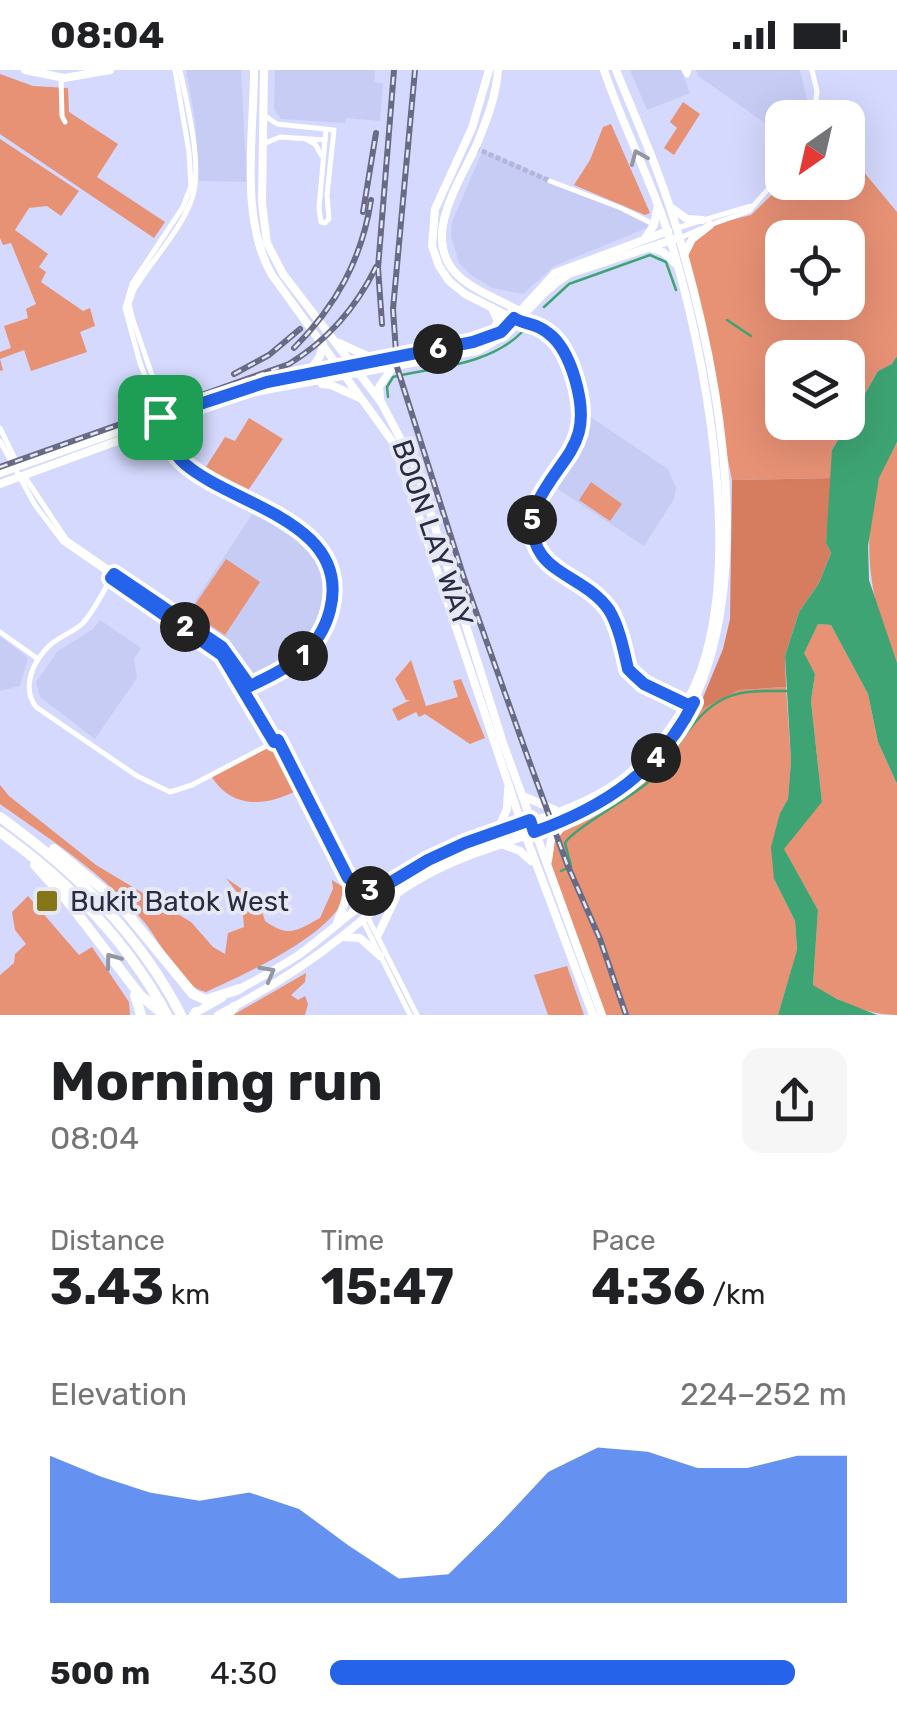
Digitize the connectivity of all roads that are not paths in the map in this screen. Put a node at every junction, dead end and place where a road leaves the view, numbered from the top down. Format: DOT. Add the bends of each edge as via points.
graph roads {
  1 [pos="25,70"];
  2 [pos="110,70"];
  3 [pos="177,70"];
  4 [pos="254,70"];
  5 [pos="264,70"];
  6 [pos="490,70"];
  7 [pos="498,70"];
  8 [pos="604,70"];
  9 [pos="616,70"];
  10 [pos="812,70"];
  11 [pos="62,78"];
  12 [pos="816,100"];
  13 [pos="264,115"];
  14 [pos="66,121"];
  15 [pos="304,138"];
  16 [pos="329,141"];
  17 [pos="263,144"];
  18 [pos="323,159"];
  19 [pos="550,181"];
  20 [pos="765,193"];
  21 [pos="658,204"];
  22 [pos="669,206"];
  23 [pos="651,223"];
  24 [pos="706,223"];
  25 [pos="674,234"];
  26 [pos="647,244"];
  27 [pos="684,255"];
  28 [pos="440,257"];
  29 [pos="676,264"];
  30 [pos="531,297"];
  31 [pos="502,301"];
  32 [pos="492,308"];
  33 [pos="522,318"];
  34 [pos="488,337"];
  35 [pos="336,342"];
  36 [pos="323,344"];
  37 [pos="381,362"];
  38 [pos="393,368"];
  39 [pos="358,370"];
  40 [pos="343,373"];
  41 [pos="309,380"];
  42 [pos="364,400"];
  43 [pos="381,402"];
  44 [pos="164,420"];
  45 [pos="0,428"];
  46 [pos="0,441"];
  47 [pos="17,467"];
  48 [pos="0,473"];
  49 [pos="22,477"];
  50 [pos="0,484"];
  51 [pos="720,487"];
  52 [pos="113,576"];
  53 [pos="0,632"];
  54 [pos="38,659"];
  55 [pos="247,687"];
  56 [pos="689,701"];
  57 [pos="276,741"];
  58 [pos="508,785"];
  59 [pos="523,796"];
  60 [pos="557,811"];
  61 [pos="0,817"];
  62 [pos="568,820"];
  63 [pos="526,822"];
  64 [pos="497,830"];
  65 [pos="0,833"];
  66 [pos="530,833"];
  67 [pos="496,844"];
  68 [pos="39,845"];
  69 [pos="545,874"];
  70 [pos="347,882"];
  71 [pos="378,890"];
  72 [pos="398,893"];
  73 [pos="359,906"];
  74 [pos="365,918"];
  75 [pos="335,927"];
  76 [pos="378,935"];
  77 [pos="340,938"];
  78 [pos="134,950"];
  79 [pos="380,956"];
  80 [pos="164,958"];
  81 [pos="131,985"];
  82 [pos="239,989"];
  83 [pos="230,1011"];
  84 [pos="193,1014"];
  85 [pos="141,1015"];
  86 [pos="166,1015"];
  87 [pos="179,1015"];
  88 [pos="218,1015"];
  89 [pos="413,1015"];
  90 [pos="593,1015"];
  91 [pos="602,1015"];
  1 -- 11 [label="main road"];
  2 -- 11 [label="main road"];
  3 -- 44 [label="street" via="195,190 129,304"];
  4 -- 36 [label="main road, BOON LAY WAY" via="258,246"];
  5 -- 13 [label="main road, BOON LAY WAY"];
  6 -- 28 [label="main road" via="435,210 432,235"];
  7 -- 28 [label="main road" via="490,110 444,218"];
  21 -- 8 [label="main road, one-way"];
  9 -- 22 [label="main road"];
  10 -- 12 [label="street"];
  11 -- 14 [label="street"];
  13 -- 16 [label="street" via="278,124 334,130"];
  13 -- 17 [label="main road, BOON LAY WAY"];
  15 -- 16 [label="street"];
  15 -- 17 [label="street"];
  15 -- 18 [label="street"];
  16 -- 18 [label="street"];
  16 -- 18 [label="street" via="325,223 318,208"];
  17 -- 35 [label="main road, BOON LAY WAY" via="267,243"];
  19 -- 23 [label="street"];
  20 -- 24 [label="street" via="738,216"];
  21 -- 25 [label="main road"];
  21 -- 26 [label="main road"];
  22 -- 24 [label="main road"];
  22 -- 25 [label="main road"];
  24 -- 25 [label="street"];
  24 -- 27 [label="main road"];
  25 -- 26 [label="main road"];
  25 -- 27 [label="main road"];
  25 -- 29 [label="main road"];
  26 -- 29 [label="main road"];
  26 -- 30 [label="main road" via="555,273"];
  26 -- 33 [label="main road" via="569,274"];
  27 -- 51 [label="main road" via="722,446"];
  28 -- 31 [label="main road"];
  28 -- 32 [label="main road" via="452,284"];
  29 -- 51 [label="main road"];
  30 -- 31 [label="main road"];
  30 -- 33 [label="main road"];
  31 -- 33 [label="main road"];
  32 -- 33 [label="main road"];
  32 -- 34 [label="main road" via="498,321"];
  33 -- 34 [label="main road"];
  33 -- 38 [label="main road" via="501,340 477,350"];
  33 -- 56 [label="street" via="552,335 566,355 583,414 578,441 533,512 534,540 548,562 609,611 628,669 644,684"];
  34 -- 37 [label="main road"];
  35 -- 37 [label="main road"];
  35 -- 39 [label="main road, BOON LAY WAY"];
  36 -- 40 [label="main road, BOON LAY WAY"];
  36 -- 41 [label="main road"];
  37 -- 39 [label="main road"];
  38 -- 39 [label="main road"];
  38 -- 43 [label="main road" via="379,388"];
  39 -- 40 [label="main road"];
  39 -- 43 [label="main road, BOON LAY WAY"];
  40 -- 41 [label="main road"];
  40 -- 42 [label="main road, BOON LAY WAY"];
  41 -- 42 [label="main road"];
  41 -- 44 [label="main road"];
  42 -- 58 [label="main road, BOON LAY WAY" via="405,469"];
  43 -- 59 [label="main road, BOON LAY WAY" via="418,472"];
  44 -- 47 [label="main road"];
  44 -- 49 [label="main road"];
  44 -- 55 [label="street" via="186,459 311,537 329,566 332,600 313,645 294,664"];
  45 -- 47 [label="street"];
  46 -- 47 [label="street"];
  47 -- 48 [label="main road"];
  47 -- 49 [label="street"];
  49 -- 50 [label="main road"];
  49 -- 52 [label="street" via="62,542"];
  51 -- 56 [label="main road" via="724,564 713,652"];
  52 -- 54 [label="street" via="85,620"];
  52 -- 55 [label="street" via="212,646"];
  53 -- 54 [label="street"];
  54 -- 57 [label="street" via="28,686 36,708 162,790 179,791"];
  55 -- 57 [label="street"];
  56 -- 60 [label="main road" via="619,781"];
  56 -- 62 [label="main road" via="684,723 648,768"];
  57 -- 70 [label="street"];
  58 -- 63 [label="main road, BOON LAY WAY"];
  58 -- 64 [label="main road"];
  59 -- 60 [label="main road"];
  59 -- 63 [label="main road, BOON LAY WAY"];
  60 -- 63 [label="main road"];
  61 -- 68 [label="highway"];
  62 -- 66 [label="main road"];
  62 -- 69 [label="main road" via="549,846"];
  63 -- 64 [label="main road"];
  63 -- 66 [label="main road, BOON LAY WAY"];
  64 -- 71 [label="main road"];
  65 -- 78 [label="highway" via="69,886"];
  81 -- 65 [label="highway, one-way" via="66,899"];
  66 -- 67 [label="main road"];
  66 -- 69 [label="main road, BOON LAY WAY"];
  67 -- 69 [label="main road" via="529,858"];
  67 -- 72 [label="main road"];
  68 -- 78 [label="highway" via="104,907"];
  68 -- 80 [label="highway" via="104,889"];
  69 -- 90 [label="main road, BOON LAY WAY"];
  69 -- 91 [label="main road, BOON LAY WAY"];
  70 -- 71 [label="main road"];
  70 -- 73 [label="street"];
  70 -- 75 [label="main road"];
  71 -- 73 [label="main road"];
  72 -- 74 [label="main road"];
  72 -- 76 [label="main road"];
  73 -- 74 [label="street"];
  73 -- 75 [label="main road"];
  74 -- 76 [label="street"];
  74 -- 77 [label="main road"];
  74 -- 79 [label="street"];
  82 -- 75 [label="main road, one-way"];
  76 -- 89 [label="street"];
  77 -- 79 [label="main road" via="360,938"];
  77 -- 83 [label="main road"];
  78 -- 86 [label="highway"];
  78 -- 87 [label="highway"];
  79 -- 89 [label="street"];
  80 -- 82 [label="highway" via="198,998"];
  80 -- 87 [label="highway"];
  81 -- 85 [label="highway"];
  81 -- 86 [label="highway"];
  82 -- 84 [label="main road"];
  83 -- 88 [label="main road"];
}
